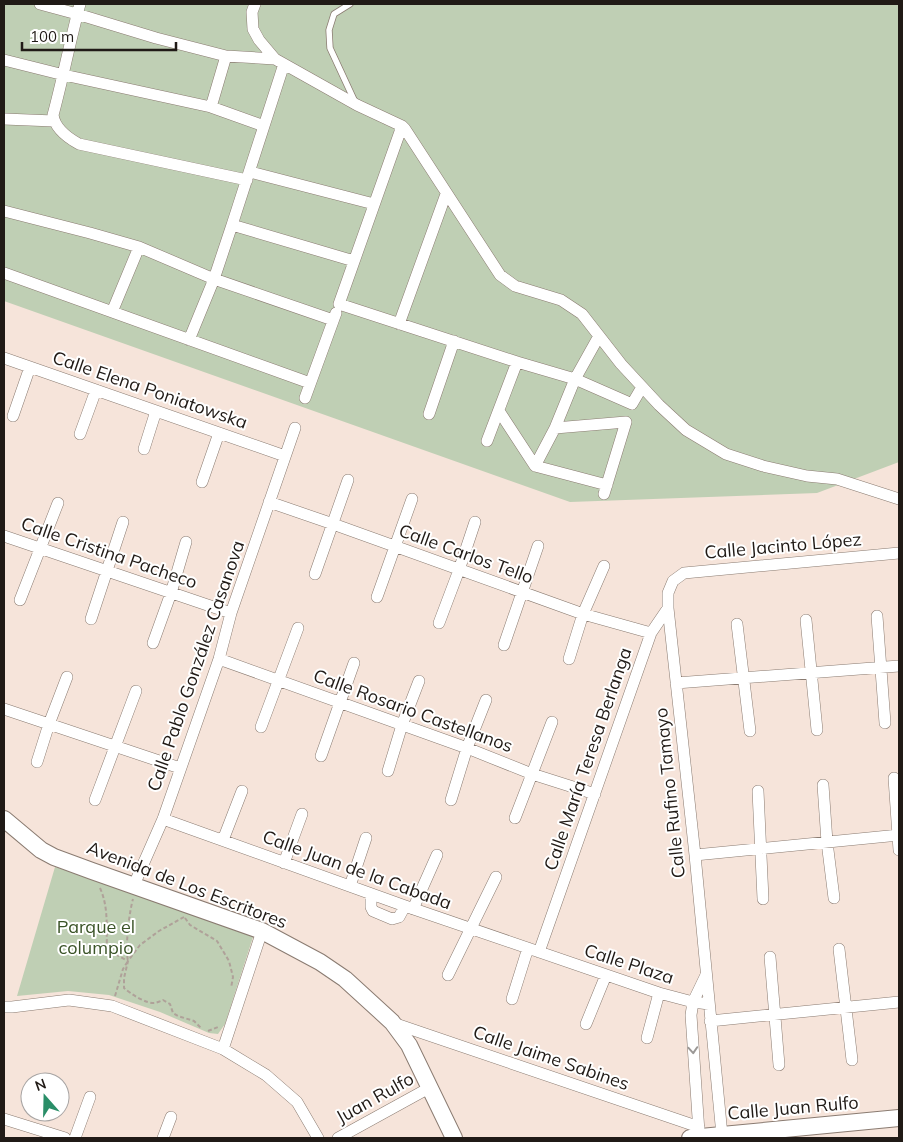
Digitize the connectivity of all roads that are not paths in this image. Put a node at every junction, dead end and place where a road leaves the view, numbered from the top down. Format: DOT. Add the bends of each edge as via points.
graph roads {
  1 [pos="40,4"];
  2 [pos="256,4"];
  3 [pos="350,4"];
  4 [pos="78,9"];
  5 [pos="226,56"];
  6 [pos="4,60"];
  7 [pos="280,62"];
  8 [pos="64,75"];
  9 [pos="357,105"];
  10 [pos="211,107"];
  11 [pos="4,119"];
  12 [pos="54,121"];
  13 [pos="264,126"];
  14 [pos="402,126"];
  15 [pos="248,176"];
  16 [pos="446,194"];
  17 [pos="374,204"];
  18 [pos="4,211"];
  19 [pos="232,225"];
  20 [pos="139,247"];
  21 [pos="354,261"];
  22 [pos="4,273"];
  23 [pos="214,279"];
  24 [pos="339,304"];
  25 [pos="112,312"];
  26 [pos="333,320"];
  27 [pos="399,324"];
  28 [pos="599,336"];
  29 [pos="190,340"];
  30 [pos="454,342"];
  31 [pos="4,358"];
  32 [pos="517,362"];
  33 [pos="30,367"];
  34 [pos="575,379"];
  35 [pos="310,383"];
  36 [pos="642,387"];
  37 [pos="96,390"];
  38 [pos="305,398"];
  39 [pos="632,404"];
  40 [pos="156,411"];
  41 [pos="499,411"];
  42 [pos="430,414"];
  43 [pos="13,416"];
  44 [pos="626,422"];
  45 [pos="295,428"];
  46 [pos="555,428"];
  47 [pos="219,433"];
  48 [pos="80,434"];
  49 [pos="487,442"];
  50 [pos="144,449"];
  51 [pos="285,456"];
  52 [pos="535,466"];
  53 [pos="348,480"];
  54 [pos="202,482"];
  55 [pos="412,499"];
  56 [pos="899,499"];
  57 [pos="269,502"];
  58 [pos="58,503"];
  59 [pos="123,522"];
  60 [pos="475,522"];
  61 [pos="333,524"];
  62 [pos="4,536"];
  63 [pos="186,542"];
  64 [pos="538,546"];
  65 [pos="395,547"];
  66 [pos="40,548"];
  67 [pos="899,552"];
  68 [pos="604,566"];
  69 [pos="106,570"];
  70 [pos="459,570"];
  71 [pos="315,574"];
  72 [pos="674,581"];
  73 [pos="521,592"];
  74 [pos="171,593"];
  75 [pos="377,597"];
  76 [pos="20,600"];
  77 [pos="668,608"];
  78 [pos="231,613"];
  79 [pos="583,614"];
  80 [pos="877,616"];
  81 [pos="91,619"];
  82 [pos="806,620"];
  83 [pos="439,622"];
  84 [pos="737,624"];
  85 [pos="298,628"];
  86 [pos="652,633"];
  87 [pos="153,643"];
  88 [pos="504,645"];
  89 [pos="219,659"];
  90 [pos="569,659"];
  91 [pos="354,664"];
  92 [pos="899,666"];
  93 [pos="880,667"];
  94 [pos="812,673"];
  95 [pos="67,677"];
  96 [pos="744,678"];
  97 [pos="278,681"];
  98 [pos="419,681"];
  99 [pos="676,683"];
  100 [pos="136,691"];
  101 [pos="486,700"];
  102 [pos="339,703"];
  103 [pos="4,709"];
  104 [pos="552,722"];
  105 [pos="49,724"];
  106 [pos="885,724"];
  107 [pos="402,726"];
  108 [pos="261,727"];
  109 [pos="818,730"];
  110 [pos="750,731"];
  111 [pos="114,746"];
  112 [pos="467,748"];
  113 [pos="321,756"];
  114 [pos="38,762"];
  115 [pos="180,768"];
  116 [pos="388,771"];
  117 [pos="532,774"];
  118 [pos="894,778"];
  119 [pos="823,785"];
  120 [pos="242,791"];
  121 [pos="758,791"];
  122 [pos="595,794"];
  123 [pos="95,800"];
  124 [pos="451,800"];
  125 [pos="302,814"];
  126 [pos="515,818"];
  127 [pos="4,819"];
  128 [pos="163,819"];
  129 [pos="899,835"];
  130 [pos="366,838"];
  131 [pos="222,840"];
  132 [pos="827,842"];
  133 [pos="761,848"];
  134 [pos="899,850"];
  135 [pos="437,855"];
  136 [pos="695,855"];
  137 [pos="284,863"];
  138 [pos="496,877"];
  139 [pos="135,885"];
  140 [pos="350,886"];
  141 [pos="371,894"];
  142 [pos="763,898"];
  143 [pos="834,898"];
  144 [pos="409,907"];
  145 [pos="470,929"];
  146 [pos="262,931"];
  147 [pos="534,950"];
  148 [pos="839,950"];
  149 [pos="770,957"];
  150 [pos="448,975"];
  151 [pos="606,975"];
  152 [pos="706,975"];
  153 [pos="659,993"];
  154 [pos="512,999"];
  155 [pos="693,1002"];
  156 [pos="899,1002"];
  157 [pos="709,1004"];
  158 [pos="4,1007"];
  159 [pos="845,1007"];
  160 [pos="774,1014"];
  161 [pos="710,1021"];
  162 [pos="392,1022"];
  163 [pos="586,1024"];
  164 [pos="646,1038"];
  165 [pos="223,1049"];
  166 [pos="852,1060"];
  167 [pos="779,1065"];
  168 [pos="429,1088"];
  169 [pos="90,1097"];
  170 [pos="171,1117"];
  171 [pos="899,1118"];
  172 [pos="4,1120"];
  173 [pos="26,1126"];
  174 [pos="696,1134"];
  175 [pos="795,1134"];
  176 [pos="722,1135"];
  177 [pos="24,1138"];
  178 [pos="65,1138"];
  179 [pos="75,1138"];
  180 [pos="164,1138"];
  181 [pos="318,1138"];
  182 [pos="338,1138"];
  183 [pos="454,1138"];
  1 -- 4 [label="street"];
  2 -- 7 [label="street" via="252,12 253,29"];
  3 -- 9 [label="lane" via="334,14 329,30 330,48"];
  4 -- 5 [label="street" via="156,38"];
  4 -- 8 [label="street"];
  5 -- 7 [label="street"];
  5 -- 10 [label="street"];
  6 -- 8 [label="street"];
  7 -- 9 [label="street"];
  7 -- 13 [label="street"];
  8 -- 10 [label="street"];
  8 -- 12 [label="street"];
  9 -- 14 [label="street"];
  10 -- 13 [label="street"];
  11 -- 12 [label="street"];
  12 -- 15 [label="street" via="79,144"];
  13 -- 15 [label="street"];
  14 -- 16 [label="street"];
  14 -- 17 [label="street"];
  15 -- 17 [label="street"];
  15 -- 19 [label="street"];
  16 -- 27 [label="street"];
  16 -- 28 [label="street" via="500,276 515,286 562,300 582,314"];
  17 -- 21 [label="street"];
  18 -- 20 [label="street"];
  19 -- 21 [label="street"];
  19 -- 23 [label="street"];
  20 -- 23 [label="street"];
  20 -- 25 [label="street"];
  21 -- 24 [label="street"];
  22 -- 25 [label="street"];
  23 -- 26 [label="street"];
  23 -- 29 [label="street"];
  24 -- 26 [label="street"];
  24 -- 27 [label="street"];
  25 -- 29 [label="street"];
  26 -- 35 [label="street"];
  27 -- 30 [label="street"];
  28 -- 34 [label="street"];
  28 -- 36 [label="street"];
  29 -- 35 [label="street"];
  30 -- 32 [label="street"];
  30 -- 42 [label="street"];
  31 -- 33 [label="street, Calle Elena Poniatowska"];
  32 -- 34 [label="street"];
  32 -- 41 [label="street"];
  33 -- 37 [label="street, Calle Elena Poniatowska"];
  33 -- 43 [label="street"];
  34 -- 39 [label="street"];
  34 -- 46 [label="street"];
  35 -- 38 [label="street"];
  36 -- 39 [label="street"];
  36 -- 56 [label="street" via="686,430 726,454 807,476 837,479"];
  37 -- 40 [label="street, Calle Elena Poniatowska"];
  37 -- 48 [label="street"];
  39 -- 44 [label="street"];
  40 -- 47 [label="street, Calle Elena Poniatowska"];
  40 -- 50 [label="street"];
  41 -- 49 [label="street"];
  41 -- 52 [label="street"];
  44 -- 46 [label="street"];
  44 -- 52 [label="street" via="606,489"];
  45 -- 51 [label="street, Calle Pablo González Casanova"];
  46 -- 52 [label="street"];
  47 -- 51 [label="street, Calle Elena Poniatowska"];
  47 -- 54 [label="street"];
  51 -- 57 [label="street, Calle Pablo González Casanova"];
  53 -- 61 [label="street"];
  55 -- 65 [label="street"];
  57 -- 61 [label="street, Calle Carlos Tello"];
  57 -- 78 [label="street, Calle Pablo González Casanova"];
  58 -- 66 [label="street"];
  59 -- 69 [label="street"];
  60 -- 70 [label="street"];
  61 -- 65 [label="street, Calle Carlos Tello"];
  61 -- 71 [label="street"];
  62 -- 66 [label="street, Calle Cristina Pacheco"];
  63 -- 74 [label="street"];
  64 -- 73 [label="street"];
  65 -- 70 [label="street, Calle Carlos Tello"];
  65 -- 75 [label="street"];
  66 -- 69 [label="street, Calle Cristina Pacheco"];
  66 -- 76 [label="street"];
  67 -- 72 [label="street, Calle Jacinto López" via="684,573"];
  68 -- 79 [label="street"];
  69 -- 74 [label="street, Calle Cristina Pacheco"];
  69 -- 81 [label="street"];
  70 -- 73 [label="street, Calle Carlos Tello"];
  70 -- 83 [label="street"];
  72 -- 77 [label="street, Calle María Teresa Berlanga" via="668,593"];
  73 -- 79 [label="street, Calle Carlos Tello"];
  73 -- 88 [label="street"];
  74 -- 78 [label="street, Calle Cristina Pacheco"];
  74 -- 87 [label="street"];
  77 -- 86 [label="street, Calle María Teresa Berlanga"];
  77 -- 99 [label="street, Calle Rufino Tamayo"];
  78 -- 89 [label="street, Calle Pablo González Casanova"];
  79 -- 86 [label="street, Calle Carlos Tello"];
  79 -- 90 [label="street"];
  80 -- 93 [label="street"];
  82 -- 94 [label="street"];
  84 -- 96 [label="street"];
  85 -- 97 [label="street"];
  86 -- 122 [label="street, Calle María Teresa Berlanga"];
  89 -- 97 [label="street, Calle Rosario Castellanos"];
  89 -- 115 [label="street, Calle Pablo González Casanova"];
  91 -- 102 [label="street"];
  92 -- 93 [label="street"];
  93 -- 94 [label="street"];
  93 -- 106 [label="street"];
  94 -- 96 [label="street"];
  94 -- 109 [label="street"];
  95 -- 105 [label="street"];
  96 -- 99 [label="street"];
  96 -- 110 [label="street"];
  97 -- 102 [label="street, Calle Rosario Castellanos"];
  97 -- 108 [label="street"];
  98 -- 107 [label="street"];
  99 -- 136 [label="street, Calle Rufino Tamayo"];
  100 -- 111 [label="street"];
  101 -- 112 [label="street"];
  102 -- 107 [label="street, Calle Rosario Castellanos"];
  102 -- 113 [label="street"];
  103 -- 105 [label="street"];
  104 -- 117 [label="street"];
  105 -- 111 [label="street"];
  105 -- 114 [label="street"];
  107 -- 112 [label="street, Calle Rosario Castellanos"];
  107 -- 116 [label="street"];
  111 -- 115 [label="street"];
  111 -- 123 [label="street"];
  112 -- 117 [label="street, Calle Rosario Castellanos"];
  112 -- 124 [label="street"];
  115 -- 128 [label="street, Calle Pablo González Casanova"];
  117 -- 122 [label="street, Calle Rosario Castellanos"];
  117 -- 126 [label="street"];
  118 -- 129 [label="street"];
  119 -- 132 [label="street"];
  120 -- 131 [label="street"];
  121 -- 133 [label="street"];
  122 -- 147 [label="street, Calle María Teresa Berlanga"];
  125 -- 137 [label="street"];
  127 -- 139 [label="main road, Avenida de Los Escritores" via="54,857"];
  128 -- 131 [label="street, Calle Juan de la Cabada"];
  128 -- 139 [label="street, Calle Pablo González Casanova"];
  129 -- 132 [label="street"];
  129 -- 134 [label="street"];
  130 -- 140 [label="street"];
  131 -- 137 [label="street, Calle Juan de la Cabada"];
  132 -- 133 [label="street"];
  132 -- 143 [label="street"];
  133 -- 136 [label="street"];
  133 -- 142 [label="street"];
  135 -- 144 [label="street"];
  136 -- 152 [label="street, Calle Rufino Tamayo"];
  137 -- 140 [label="street, Calle Juan de la Cabada"];
  138 -- 145 [label="street"];
  139 -- 146 [label="main road, Avenida de Los Escritores" via="185,911"];
  140 -- 141 [label="street, Calle Juan de la Cabada"];
  141 -- 144 [label="street, Calle Juan de la Cabada"];
  141 -- 144 [label="street" via="373,911 392,919"];
  144 -- 145 [label="street, Calle Juan de la Cabada"];
  145 -- 147 [label="street, Calle Juan de la Cabada"];
  145 -- 150 [label="street"];
  146 -- 162 [label="main road, Avenida de Los Escritores" via="345,979"];
  146 -- 165 [label="street"];
  147 -- 151 [label="street, Calle Plaza"];
  147 -- 154 [label="street, Calle María Teresa Berlanga"];
  148 -- 159 [label="street"];
  149 -- 160 [label="street"];
  151 -- 153 [label="street, Calle Plaza"];
  151 -- 163 [label="street"];
  152 -- 155 [label="street"];
  152 -- 157 [label="street, Calle Rufino Tamayo"];
  153 -- 155 [label="street, Calle Plaza"];
  153 -- 164 [label="street"];
  155 -- 157 [label="street, Calle Plaza"];
  155 -- 174 [label="street, one-way"];
  156 -- 159 [label="street"];
  157 -- 161 [label="street, Calle Rufino Tamayo"];
  158 -- 165 [label="street" via="69,1000 112,1006"];
  159 -- 160 [label="street"];
  159 -- 166 [label="street"];
  160 -- 161 [label="street"];
  160 -- 167 [label="street"];
  161 -- 176 [label="street, Calle Rufino Tamayo"];
  162 -- 168 [label="main road, Avenida de Los Escritores" via="409,1045"];
  162 -- 174 [label="street, Calle Jaime Sabines"];
  165 -- 181 [label="street" via="266,1075 297,1102"];
  168 -- 182 [label="street, Juan Rulfo"];
  168 -- 183 [label="main road, Avenida de Los Escritores"];
  169 -- 179 [label="street"];
  170 -- 180 [label="street"];
  171 -- 175 [label="main road, Calle Juan Rulfo"];
  172 -- 173 [label="street"];
  173 -- 177 [label="street"];
  173 -- 178 [label="street"];
  174 -- 176 [label="main road, Calle Juan Rulfo"];
  175 -- 176 [label="main road, Calle Juan Rulfo"];
}
